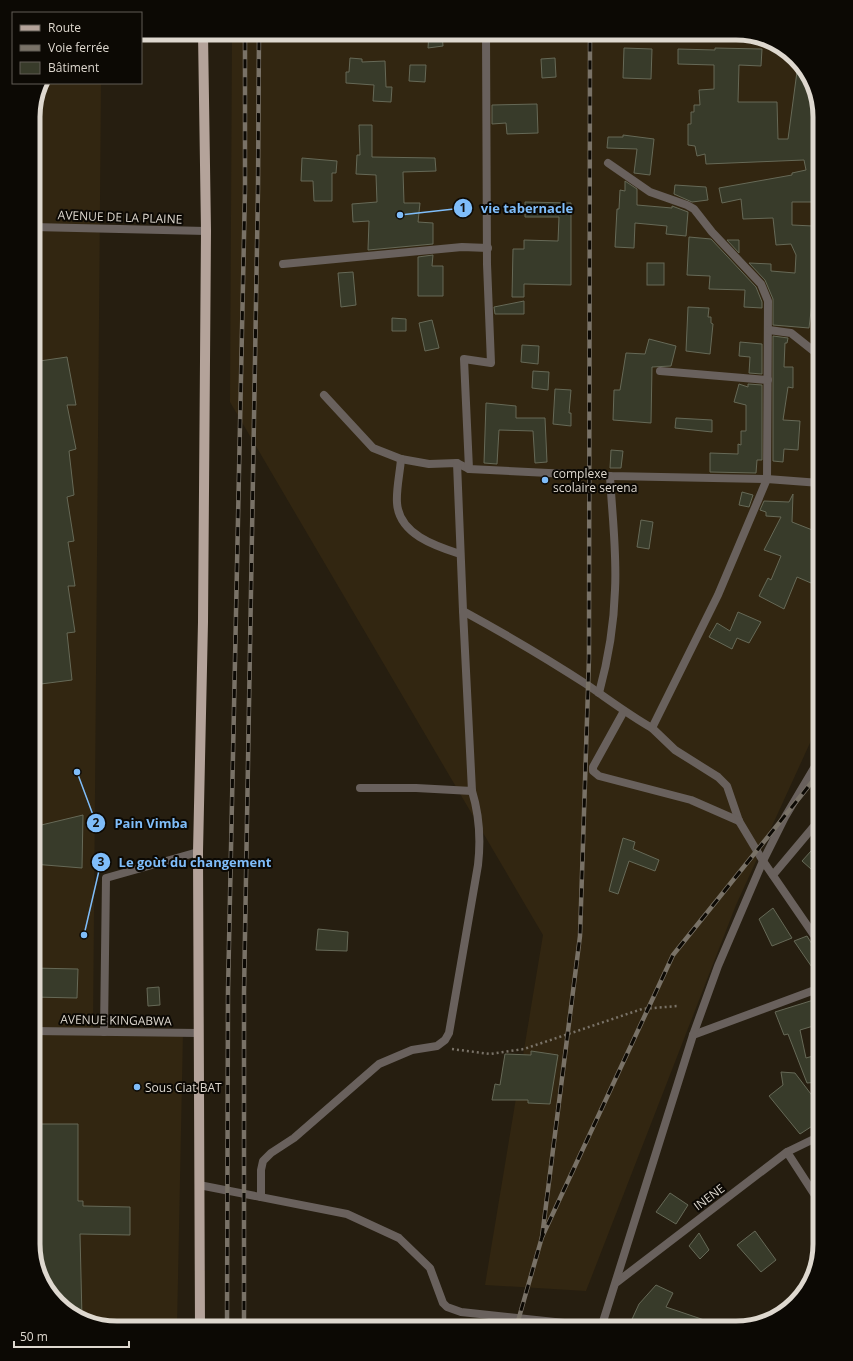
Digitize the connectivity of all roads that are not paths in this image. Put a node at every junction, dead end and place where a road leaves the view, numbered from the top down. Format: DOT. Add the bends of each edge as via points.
graph roads {
  1 [pos="203,40"];
  2 [pos="486,40"];
  3 [pos="608,163"];
  4 [pos="40,227"];
  5 [pos="206,231"];
  6 [pos="488,248"];
  7 [pos="283,264"];
  8 [pos="768,330"];
  9 [pos="813,350"];
  10 [pos="660,371"];
  11 [pos="768,380"];
  12 [pos="324,396"];
  13 [pos="401,459"];
  14 [pos="457,463"];
  15 [pos="469,469"];
  16 [pos="610,476"];
  17 [pos="767,479"];
  18 [pos="813,482"];
  19 [pos="460,554"];
  20 [pos="464,611"];
  21 [pos="599,693"];
  22 [pos="624,712"];
  23 [pos="652,728"];
  24 [pos="813,770"];
  25 [pos="360,788"];
  26 [pos="472,791"];
  27 [pos="739,821"];
  28 [pos="813,828"];
  29 [pos="198,852"];
  30 [pos="763,861"];
  31 [pos="774,876"];
  32 [pos="813,934"];
  33 [pos="813,991"];
  34 [pos="40,1031"];
  35 [pos="104,1032"];
  36 [pos="198,1033"];
  37 [pos="694,1035"];
  38 [pos="813,1139"];
  39 [pos="787,1152"];
  40 [pos="199,1185"];
  41 [pos="813,1192"];
  42 [pos="261,1197"];
  43 [pos="617,1282"];
  44 [pos="200,1321"];
  45 [pos="546,1321"];
  46 [pos="604,1321"];
  1 -- 5 [label="main road"];
  2 -- 6 [label="street"];
  3 -- 8 [label="street" via="650,192 687,204 694,209 761,284 768,301"];
  4 -- 5 [label="street, AVENUE DE LA PLAINE"];
  5 -- 29 [label="main road" via="203,622"];
  6 -- 7 [label="street" via="462,247"];
  6 -- 15 [label="street" via="491,363 464,358"];
  8 -- 9 [label="street" via="791,333"];
  8 -- 11 [label="street"];
  10 -- 11 [label="street"];
  11 -- 17 [label="street"];
  12 -- 13 [label="street" via="373,448"];
  13 -- 14 [label="street" via="429,464"];
  13 -- 19 [label="street" via="397,503 402,519 414,533 432,545"];
  14 -- 15 [label="street"];
  14 -- 19 [label="street"];
  15 -- 16 [label="street"];
  16 -- 17 [label="street"];
  16 -- 21 [label="street" via="615,590 608,659"];
  17 -- 18 [label="street"];
  17 -- 23 [label="street" via="718,595"];
  19 -- 20 [label="street"];
  20 -- 21 [label="street"];
  20 -- 26 [label="street"];
  21 -- 22 [label="street"];
  22 -- 23 [label="street"];
  22 -- 27 [label="street" via="593,771 599,776 691,800"];
  23 -- 27 [label="street" via="675,750 718,777 727,786"];
  24 -- 30 [label="street" via="785,816"];
  25 -- 26 [label="street"];
  26 -- 42 [label="street" via="481,829 478,865 449,1033 437,1046 412,1050 379,1064 294,1138 271,1153 263,1161"];
  27 -- 30 [label="street"];
  28 -- 31 [label="street"];
  29 -- 35 [label="street" via="106,878"];
  29 -- 36 [label="main road"];
  30 -- 31 [label="street"];
  30 -- 37 [label="street" via="718,966"];
  31 -- 32 [label="street"];
  33 -- 37 [label="street"];
  34 -- 35 [label="street, AVENUE KINGABWA"];
  35 -- 36 [label="street, AVENUE KINGABWA"];
  36 -- 40 [label="main road"];
  37 -- 43 [label="street"];
  38 -- 39 [label="street, INENE"];
  39 -- 41 [label="street"];
  39 -- 43 [label="street, INENE"];
  40 -- 42 [label="street"];
  40 -- 44 [label="main road"];
  42 -- 45 [label="street" via="347,1214 399,1238 430,1268 447,1307 461,1312"];
  43 -- 46 [label="street"];
}
